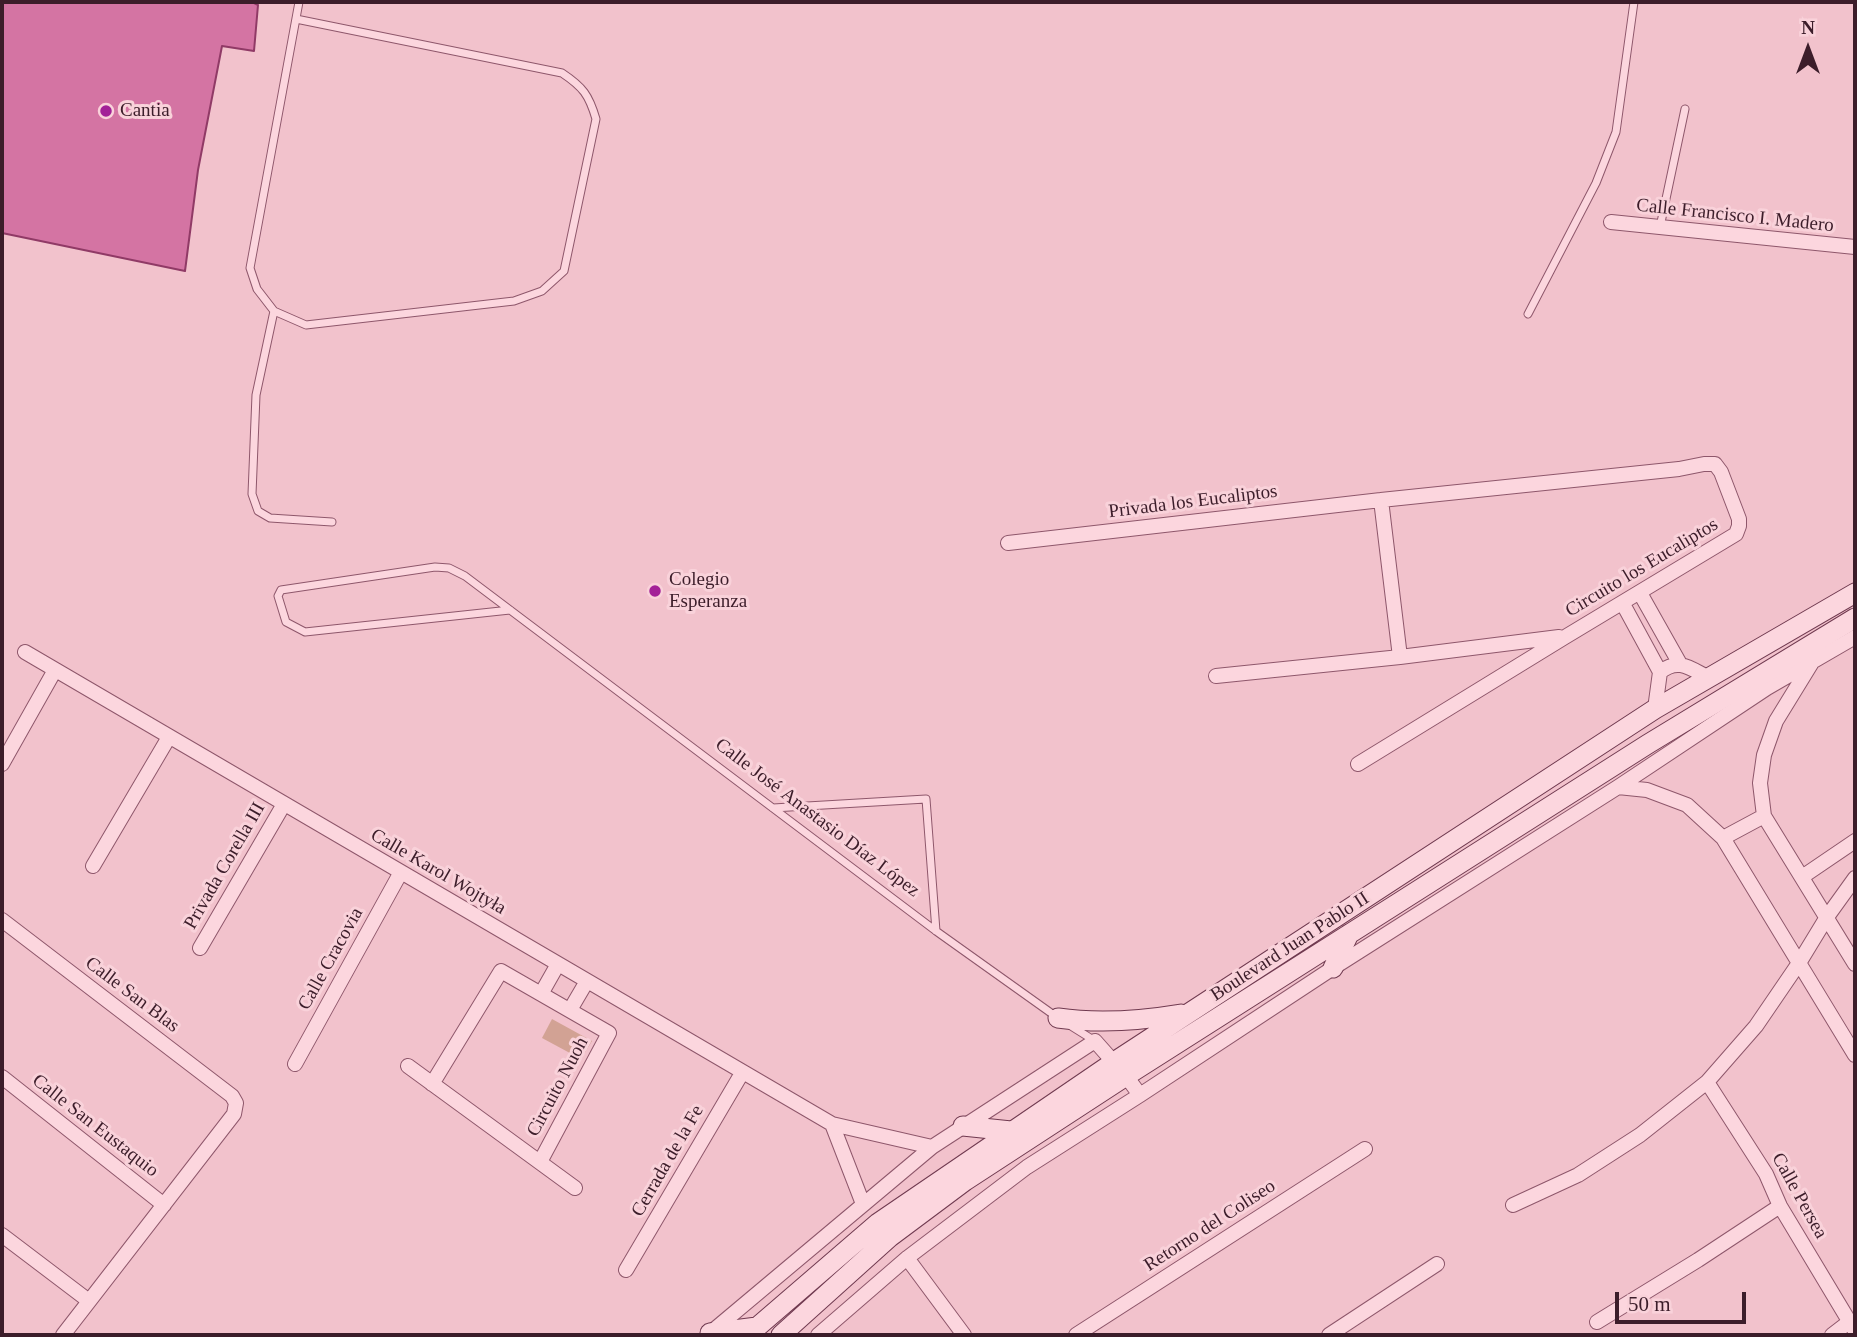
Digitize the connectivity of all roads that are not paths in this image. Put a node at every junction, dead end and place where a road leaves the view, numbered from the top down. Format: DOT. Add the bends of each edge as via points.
graph roads {
  1 [pos="299,2"];
  2 [pos="1634,2"];
  3 [pos="296,19"];
  4 [pos="1685,109"];
  5 [pos="1611,222"];
  6 [pos="1660,228"];
  7 [pos="1855,247"];
  8 [pos="274,311"];
  9 [pos="1528,314"];
  10 [pos="1381,500"];
  11 [pos="332,522"];
  12 [pos="1008,543"];
  13 [pos="1640,593"];
  14 [pos="1855,593"];
  15 [pos="1623,604"];
  16 [pos="510,610"];
  17 [pos="1855,618"];
  18 [pos="1565,637"];
  19 [pos="1855,637"];
  20 [pos="25,652"];
  21 [pos="1400,657"];
  22 [pos="1812,662"];
  23 [pos="1681,664"];
  24 [pos="55,670"];
  25 [pos="1660,673"];
  26 [pos="1216,676"];
  27 [pos="1709,678"];
  28 [pos="1654,709"];
  29 [pos="169,737"];
  30 [pos="2,764"];
  31 [pos="1358,764"];
  32 [pos="1618,788"];
  33 [pos="284,804"];
  34 [pos="773,808"];
  35 [pos="1764,816"];
  36 [pos="1723,838"];
  37 [pos="1855,841"];
  38 [pos="93,866"];
  39 [pos="401,872"];
  40 [pos="1802,877"];
  41 [pos="1855,877"];
  42 [pos="1826,917"];
  43 [pos="2,920"];
  44 [pos="936,931"];
  45 [pos="1350,934"];
  46 [pos="200,948"];
  47 [pos="1799,963"];
  48 [pos="558,964"];
  49 [pos="1855,964"];
  50 [pos="1333,968"];
  51 [pos="587,981"];
  52 [pos="541,994"];
  53 [pos="570,1010"];
  54 [pos="1188,1013"];
  55 [pos="1058,1018"];
  56 [pos="1095,1041"];
  57 [pos="1855,1055"];
  58 [pos="295,1064"];
  59 [pos="408,1066"];
  60 [pos="1120,1069"];
  61 [pos="742,1073"];
  62 [pos="2,1077"];
  63 [pos="1707,1082"];
  64 [pos="432,1084"];
  65 [pos="1140,1095"];
  66 [pos="832,1124"];
  67 [pos="963,1126"];
  68 [pos="1011,1131"];
  69 [pos="932,1147"];
  70 [pos="1364,1149"];
  71 [pos="540,1163"];
  72 [pos="575,1188"];
  73 [pos="863,1204"];
  74 [pos="164,1205"];
  75 [pos="1513,1205"];
  76 [pos="1780,1206"];
  77 [pos="2,1235"];
  78 [pos="907,1258"];
  79 [pos="1437,1264"];
  80 [pos="626,1269"];
  81 [pos="89,1301"];
  82 [pos="1597,1322"];
  83 [pos="1852,1327"];
  84 [pos="753,1331"];
  85 [pos="709,1334"];
  86 [pos="63,1335"];
  87 [pos="781,1335"];
  88 [pos="818,1335"];
  89 [pos="964,1335"];
  90 [pos="1076,1335"];
  91 [pos="1329,1335"];
  92 [pos="1832,1335"];
  1 -- 3 [label="lane"];
  2 -- 9 [label="lane" via="1616,132 1596,183"];
  3 -- 8 [label="lane" via="250,268 257,289"];
  3 -- 8 [label="lane" via="562,73 579,84 596,119 564,271 542,291 514,301 306,325"];
  4 -- 6 [label="lane"];
  5 -- 6 [label="street, Calle Francisco I. Madero"];
  6 -- 7 [label="street, Calle Francisco I. Madero"];
  8 -- 11 [label="lane" via="256,395 252,494 258,511 270,518"];
  10 -- 12 [label="street, Privada los Eucaliptos"];
  10 -- 13 [label="street, Circuito los Eucaliptos" via="1715,464 1739,519 1736,534"];
  10 -- 21 [label="street"];
  13 -- 15 [label="street, Circuito los Eucaliptos"];
  13 -- 23 [label="street"];
  14 -- 27 [label="main road, Boulevard Juan Pablo II"];
  15 -- 18 [label="street, Circuito los Eucaliptos"];
  15 -- 25 [label="street"];
  16 -- 16 [label="lane, Calle José Anastasio Díaz López" via="465,576 435,567 281,590 278,596 286,622 305,632"];
  16 -- 34 [label="lane, Calle José Anastasio Díaz López"];
  17 -- 45 [label="main road, Boulevard Juan Pablo II"];
  18 -- 21 [label="street, Circuito los Eucaliptos"];
  18 -- 31 [label="street"];
  19 -- 22 [label="street"];
  20 -- 24 [label="street, Calle Karol Wojtyła"];
  21 -- 26 [label="street"];
  22 -- 32 [label="street"];
  22 -- 35 [label="street" via="1776,721 1764,755 1760,783"];
  23 -- 25 [label="street"];
  23 -- 27 [label="street"];
  24 -- 29 [label="street, Calle Karol Wojtyła"];
  24 -- 30 [label="street"];
  25 -- 28 [label="street"];
  27 -- 28 [label="main road, Boulevard Juan Pablo II"];
  28 -- 54 [label="main road, Boulevard Juan Pablo II"];
  29 -- 33 [label="street, Calle Karol Wojtyła"];
  29 -- 38 [label="street"];
  32 -- 36 [label="street" via="1647,790 1687,805"];
  32 -- 50 [label="street"];
  33 -- 39 [label="street, Calle Karol Wojtyła"];
  33 -- 46 [label="street, Privada Corella III"];
  34 -- 44 [label="lane, Calle José Anastasio Díaz López"];
  34 -- 44 [label="lane" via="926,799"];
  35 -- 36 [label="street"];
  35 -- 40 [label="street"];
  36 -- 47 [label="street"];
  37 -- 40 [label="street"];
  39 -- 48 [label="street, Calle Karol Wojtyła"];
  39 -- 58 [label="street, Calle Cracovia"];
  40 -- 42 [label="street"];
  41 -- 42 [label="street"];
  42 -- 47 [label="street"];
  42 -- 49 [label="street"];
  43 -- 74 [label="street, Calle San Blas" via="236,1103 234,1114"];
  44 -- 55 [label="lane, Calle José Anastasio Díaz López"];
  45 -- 50 [label="main road"];
  45 -- 60 [label="main road, Boulevard Juan Pablo II"];
  47 -- 57 [label="street"];
  47 -- 63 [label="street" via="1756,1026"];
  48 -- 51 [label="street, Calle Karol Wojtyła"];
  48 -- 52 [label="street"];
  50 -- 65 [label="street"];
  51 -- 53 [label="street, Circuito Nuoh"];
  51 -- 61 [label="street, Calle Karol Wojtyła"];
  52 -- 53 [label="street, Circuito Nuoh"];
  52 -- 64 [label="street, Circuito Nuoh" via="501,971"];
  53 -- 71 [label="street, Circuito Nuoh" via="609,1032"];
  54 -- 55 [label="main road" via="1120,1022"];
  54 -- 60 [label="main road, Boulevard Juan Pablo II"];
  55 -- 56 [label="lane, Calle José Anastasio Díaz López"];
  56 -- 60 [label="street, Calle José Anastasio Díaz López"];
  56 -- 67 [label="street"];
  59 -- 64 [label="street, Circuito Nuoh"];
  60 -- 65 [label="street, Calle José Anastasio Díaz López"];
  60 -- 68 [label="main road, Boulevard Juan Pablo II"];
  60 -- 87 [label="main road, Boulevard Juan Pablo II" via="901,1229"];
  61 -- 66 [label="street, Calle Karol Wojtyła"];
  61 -- 80 [label="street, Cerrada de la Fe"];
  62 -- 74 [label="street, Calle San Eustaquio"];
  63 -- 75 [label="street" via="1640,1135 1578,1175"];
  63 -- 76 [label="street, Calle Persea" via="1766,1174"];
  64 -- 71 [label="street, Circuito Nuoh"];
  65 -- 78 [label="street" via="1027,1167"];
  66 -- 69 [label="street, Calle Karol Wojtyła"];
  66 -- 73 [label="street"];
  67 -- 68 [label="main road"];
  67 -- 69 [label="street"];
  68 -- 84 [label="main road, Boulevard Juan Pablo II" via="878,1223"];
  69 -- 73 [label="street"];
  70 -- 90 [label="street, Retorno del Coliseo"];
  71 -- 72 [label="street, Circuito Nuoh"];
  73 -- 85 [label="street"];
  74 -- 81 [label="street"];
  76 -- 82 [label="street"];
  76 -- 83 [label="street, Calle Persea"];
  77 -- 81 [label="street"];
  78 -- 88 [label="street"];
  78 -- 89 [label="street"];
  79 -- 91 [label="street"];
  81 -- 86 [label="street"];
  83 -- 92 [label="street"];
  84 -- 85 [label="main road"];
}
